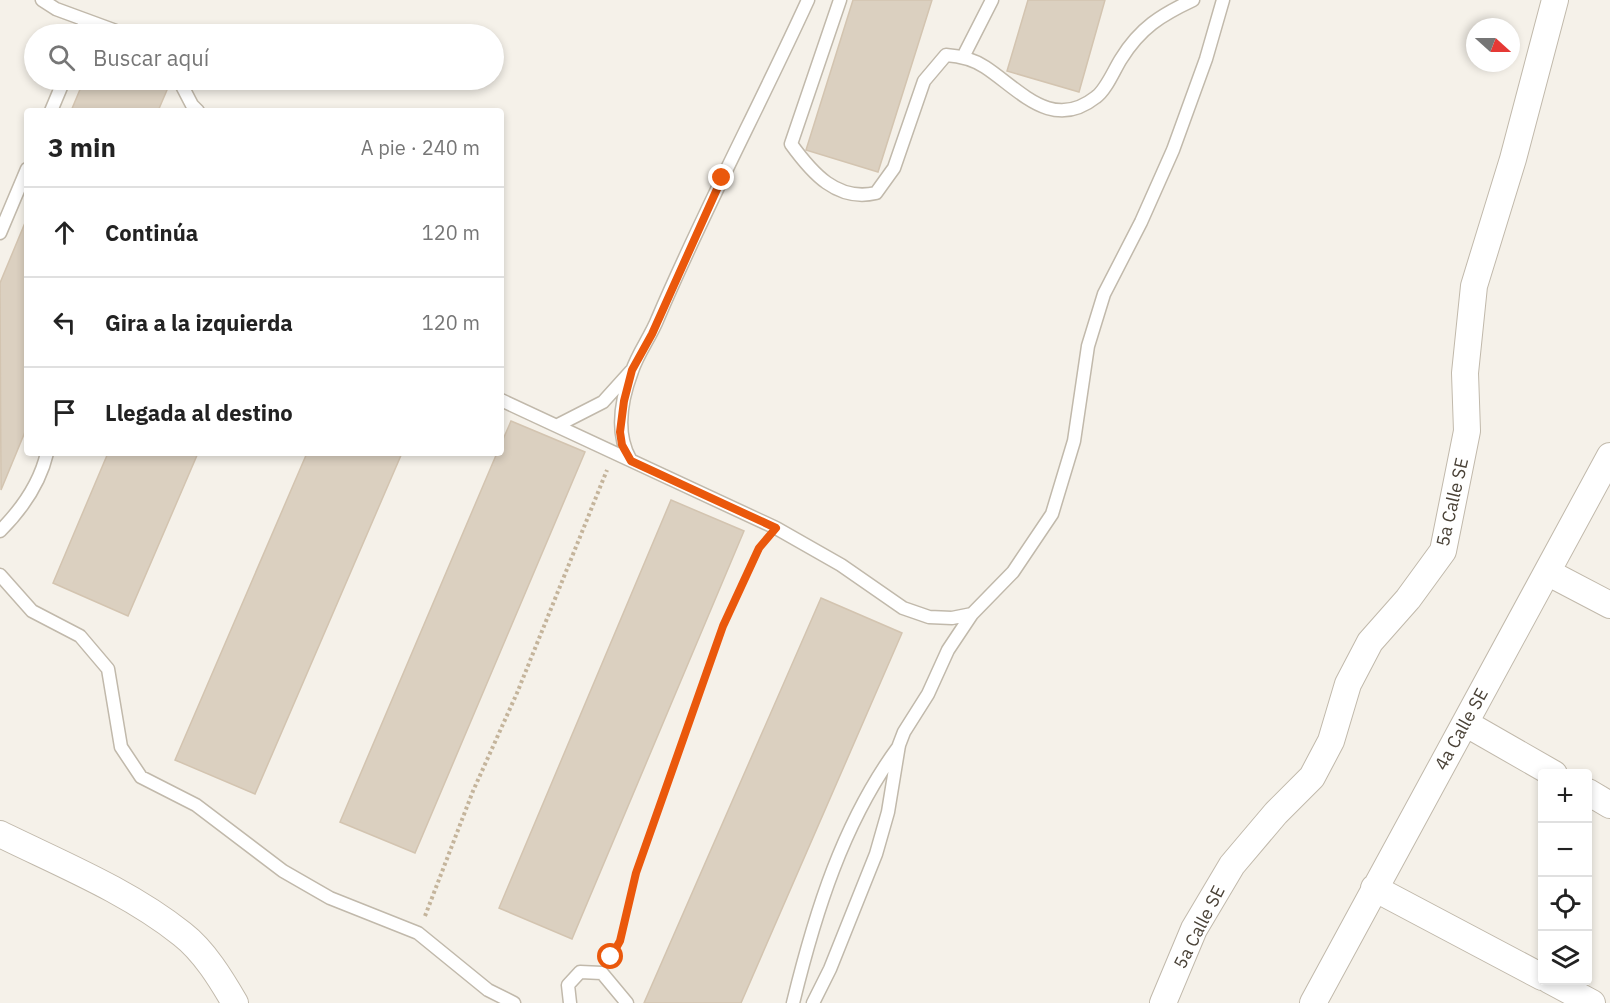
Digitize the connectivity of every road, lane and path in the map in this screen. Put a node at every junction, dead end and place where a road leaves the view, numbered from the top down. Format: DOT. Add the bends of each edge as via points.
graph roads {
  1 [pos="42,0"];
  2 [pos="808,0"];
  3 [pos="840,0"];
  4 [pos="992,0"];
  5 [pos="1193,0"];
  6 [pos="1223,0"];
  7 [pos="1555,0"];
  8 [pos="85,21"];
  9 [pos="84,24"];
  10 [pos="94,24"];
  11 [pos="963,57"];
  12 [pos="60,90"];
  13 [pos="183,90"];
  14 [pos="52,108"];
  15 [pos="192,108"];
  16 [pos="24,176"];
  17 [pos="0,233"];
  18 [pos="632,370"];
  19 [pos="504,401"];
  20 [pos="558,425"];
  21 [pos="615,452"];
  22 [pos="46,456"];
  23 [pos="1610,456"];
  24 [pos="631,461"];
  25 [pos="776,528"];
  26 [pos="0,531"];
  27 [pos="1547,572"];
  28 [pos="0,575"];
  29 [pos="1610,605"];
  30 [pos="972,614"];
  31 [pos="1465,723"];
  32 [pos="899,745"];
  33 [pos="1545,769"];
  34 [pos="1592,795"];
  35 [pos="1610,805"];
  36 [pos="0,834"];
  37 [pos="1374,888"];
  38 [pos="418,933"];
  39 [pos="602,973"];
  40 [pos="1538,975"];
  41 [pos="1557,985"];
  42 [pos="235,1003"];
  43 [pos="514,1003"];
  44 [pos="570,1003"];
  45 [pos="627,1003"];
  46 [pos="793,1003"];
  47 [pos="813,1003"];
  48 [pos="1163,1003"];
  49 [pos="1313,1003"];
  50 [pos="1592,1003"];
  1 -- 8 [label="lane"];
  2 -- 18 [label="lane"];
  3 -- 11 [label="lane" via="791,144 810,170 841,191 859,197 876,193 894,168 924,81 946,55"];
  4 -- 11 [label="lane"];
  5 -- 11 [label="lane" via="1158,16 1125,52 1097,97 1069,111 1038,106 984,66"];
  6 -- 30 [label="lane" via="1173,150 1104,294 1088,346 1074,441 1052,514 1013,572"];
  7 -- 48 [label="street, 5a Calle SE" via="1513,159 1473,286 1465,373 1467,431 1443,551 1370,642 1348,684 1331,741 1312,777 1232,865 1194,929"];
  8 -- 9 [label="lane"];
  8 -- 10 [label="lane"];
  12 -- 14 [label="lane"];
  13 -- 15 [label="lane"];
  16 -- 17 [label="lane"];
  18 -- 20 [label="lane" via="603,402"];
  18 -- 24 [label="lane" via="620,432"];
  19 -- 20 [label="lane"];
  20 -- 21 [label="lane"];
  21 -- 24 [label="lane"];
  21 -- 38 [label="path"];
  22 -- 26 [label="lane" via="42,474 16,515"];
  23 -- 27 [label="street, 4a Calle SE"];
  24 -- 25 [label="lane"];
  25 -- 30 [label="lane" via="903,608 929,617"];
  25 -- 39 [label="path" via="759,548 723,626 636,873 620,941"];
  27 -- 29 [label="street"];
  27 -- 31 [label="street, 4a Calle SE"];
  28 -- 38 [label="lane" via="32,610 80,636 108,669 121,747 141,777 196,805 283,871 330,898"];
  30 -- 32 [label="lane" via="948,650"];
  31 -- 33 [label="street"];
  31 -- 37 [label="street, 4a Calle SE"];
  32 -- 46 [label="lane" via="880,772 832,871 814,920"];
  32 -- 47 [label="lane" via="888,812 876,854"];
  34 -- 35 [label="street"];
  36 -- 42 [label="street" via="102,884 183,935 218,975"];
  37 -- 40 [label="street"];
  37 -- 49 [label="street, 4a Calle SE"];
  38 -- 43 [label="lane" via="488,990"];
  39 -- 44 [label="lane" via="580,972 568,985"];
  39 -- 45 [label="lane"];
  41 -- 50 [label="street"];
}
